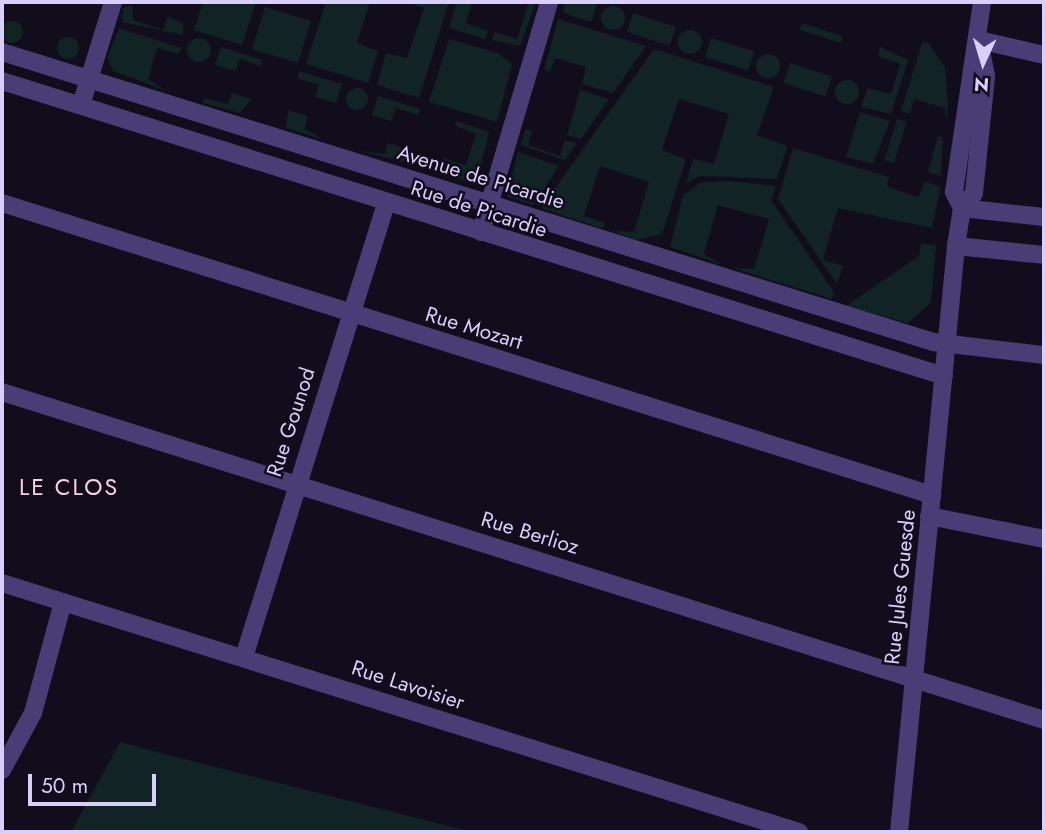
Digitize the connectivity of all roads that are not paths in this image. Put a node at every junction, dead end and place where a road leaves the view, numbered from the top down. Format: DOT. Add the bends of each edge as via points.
graph roads {
  1 [pos="113,2"];
  2 [pos="549,2"];
  3 [pos="982,2"];
  4 [pos="979,40"];
  5 [pos="2,52"];
  6 [pos="1044,55"];
  7 [pos="89,79"];
  8 [pos="2,81"];
  9 [pos="80,106"];
  10 [pos="386,203"];
  11 [pos="2,204"];
  12 [pos="489,204"];
  13 [pos="962,208"];
  14 [pos="1044,217"];
  15 [pos="481,232"];
  16 [pos="956,246"];
  17 [pos="1044,255"];
  18 [pos="351,313"];
  19 [pos="947,346"];
  20 [pos="1044,355"];
  21 [pos="944,376"];
  22 [pos="2,391"];
  23 [pos="294,483"];
  24 [pos="932,495"];
  25 [pos="929,516"];
  26 [pos="1044,539"];
  27 [pos="2,583"];
  28 [pos="63,602"];
  29 [pos="244,657"];
  30 [pos="914,678"];
  31 [pos="1044,720"];
  32 [pos="2,770"];
  33 [pos="799,832"];
  34 [pos="899,832"];
  1 -- 7 [label="street"];
  2 -- 12 [label="street"];
  3 -- 4 [label="street, Rue Jules Guesde"];
  4 -- 6 [label="street"];
  4 -- 13 [label="street, Rue Jules Guesde" via="967,74 954,192"];
  5 -- 7 [label="street, Avenue de Picardie"];
  7 -- 9 [label="street"];
  7 -- 12 [label="street, Avenue de Picardie"];
  8 -- 9 [label="street, Rue de Picardie"];
  9 -- 10 [label="street, Rue de Picardie"];
  10 -- 15 [label="street, Rue de Picardie"];
  10 -- 18 [label="street, Rue Gounod"];
  11 -- 18 [label="street, Rue Mozart"];
  12 -- 15 [label="street"];
  12 -- 19 [label="street, Avenue de Picardie"];
  13 -- 14 [label="street"];
  13 -- 16 [label="street, Rue Jules Guesde"];
  15 -- 21 [label="street, Rue de Picardie"];
  16 -- 17 [label="street"];
  16 -- 19 [label="street, Rue Jules Guesde"];
  18 -- 23 [label="street, Rue Gounod"];
  18 -- 24 [label="street, Rue Mozart"];
  19 -- 20 [label="street, Avenue de Picardie"];
  19 -- 21 [label="street, Rue Jules Guesde"];
  21 -- 24 [label="street, Rue Jules Guesde"];
  22 -- 23 [label="street, Rue Berlioz"];
  23 -- 29 [label="street, Rue Gounod"];
  23 -- 30 [label="street, Rue Berlioz"];
  24 -- 25 [label="street, Rue Jules Guesde"];
  25 -- 26 [label="street"];
  25 -- 30 [label="street, Rue Jules Guesde"];
  27 -- 28 [label="street, Rue Lavoisier"];
  28 -- 29 [label="street, Rue Lavoisier"];
  28 -- 32 [label="street" via="33,713"];
  29 -- 33 [label="street, Rue Lavoisier"];
  30 -- 31 [label="street, Rue Berlioz"];
  30 -- 34 [label="street, Rue Jules Guesde"];
}
